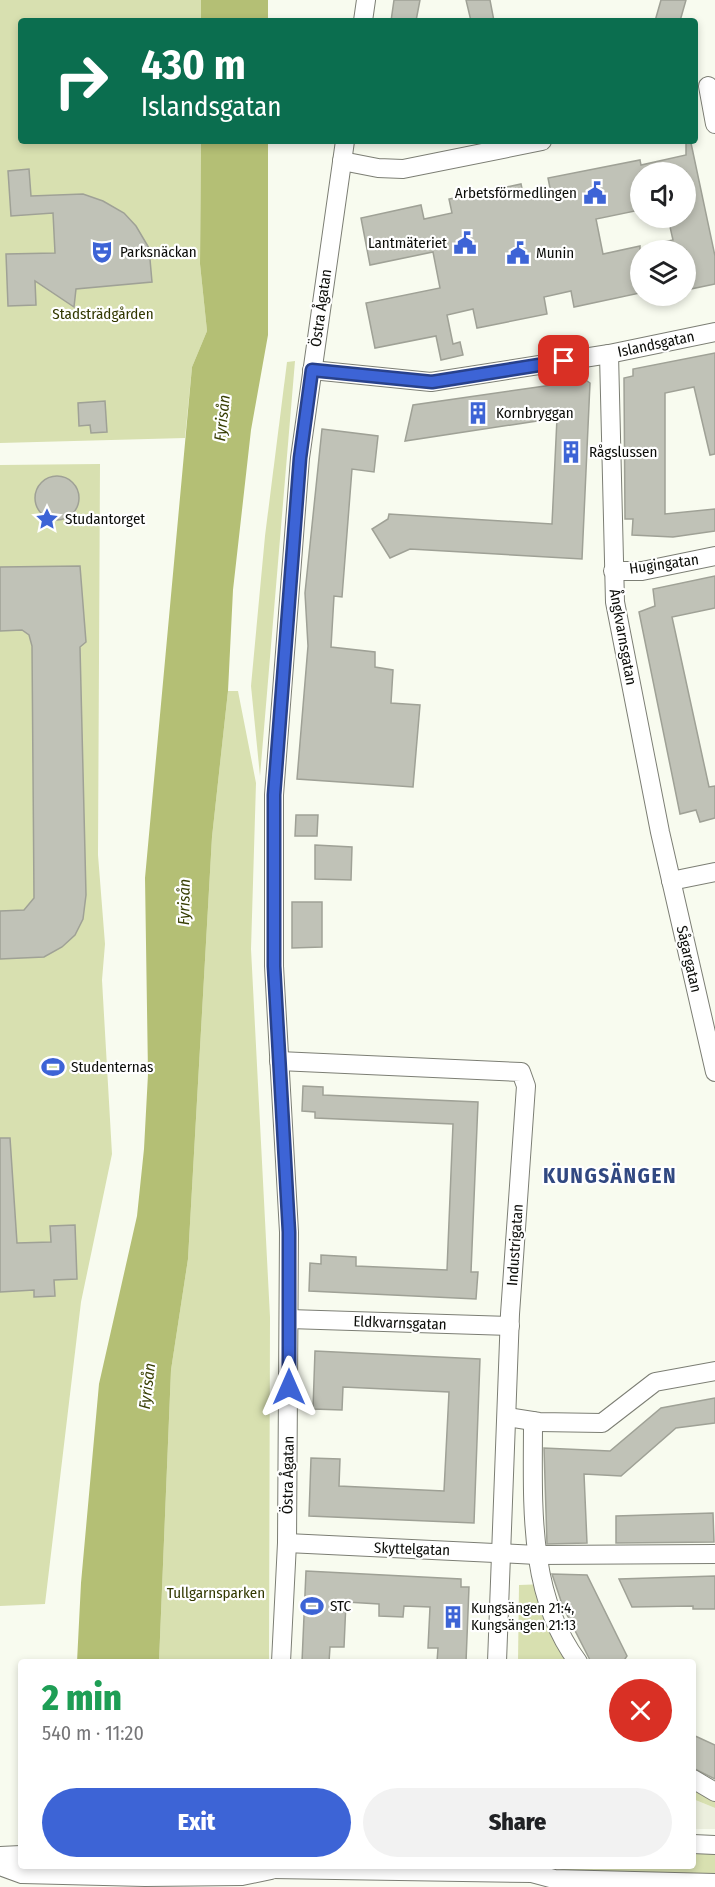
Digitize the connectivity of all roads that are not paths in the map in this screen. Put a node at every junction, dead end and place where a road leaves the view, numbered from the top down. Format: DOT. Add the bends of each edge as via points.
graph roads {
  1 [pos="366,0"];
  2 [pos="363,18"];
  3 [pos="708,86"];
  4 [pos="709,112"];
  5 [pos="345,144"];
  6 [pos="527,144"];
  7 [pos="342,161"];
  8 [pos="715,332"];
  9 [pos="609,354"];
  10 [pos="312,370"];
  11 [pos="715,556"];
  12 [pos="613,571"];
  13 [pos="715,872"];
  14 [pos="671,881"];
  15 [pos="279,1061"];
  16 [pos="715,1072"];
  17 [pos="289,1319"];
  18 [pos="510,1326"];
  19 [pos="715,1371"];
  20 [pos="507,1417"];
  21 [pos="533,1421"];
  22 [pos="287,1544"];
  23 [pos="501,1552"];
  24 [pos="715,1554"];
  25 [pos="537,1555"];
  26 [pos="281,1659"];
  27 [pos="497,1659"];
  28 [pos="576,1659"];
  29 [pos="696,1781"];
  30 [pos="715,1792"];
  31 [pos="696,1844"];
  32 [pos="715,1845"];
  33 [pos="18,1855"];
  34 [pos="0,1856"];
  35 [pos="0,1866"];
  36 [pos="262,1869"];
  37 [pos="479,1869"];
  38 [pos="532,1869"];
  39 [pos="517,1871"];
  40 [pos="715,1883"];
  1 -- 2 [label="street"];
  3 -- 4 [label="street"];
  5 -- 7 [label="street, Östra Ågatan"];
  6 -- 7 [label="street" via="403,169"];
  7 -- 10 [label="street, Östra Ågatan"];
  8 -- 9 [label="street, Islandsgatan"];
  9 -- 10 [label="street, Islandsgatan" via="432,382"];
  9 -- 12 [label="street, Ångkvarnsgatan"];
  10 -- 15 [label="street, Östra Ågatan" via="300,458 274,795 274,966"];
  11 -- 12 [label="street, Hugingatan" via="642,571"];
  12 -- 14 [label="street, Ångkvarnsgatan" via="615,602"];
  13 -- 14 [label="street"];
  14 -- 16 [label="street, Sågargatan"];
  15 -- 17 [label="street, Östra Ågatan" via="289,1232"];
  15 -- 18 [label="street, Industrigatan" via="521,1071 526,1086"];
  17 -- 18 [label="street, Eldkvarnsgatan"];
  17 -- 22 [label="street, Östra Ågatan"];
  18 -- 20 [label="street, Industrigatan"];
  19 -- 21 [label="street" via="655,1382 602,1423"];
  20 -- 21 [label="street"];
  20 -- 23 [label="street, Industrigatan"];
  21 -- 25 [label="street"];
  22 -- 23 [label="street, Skyttelgatan"];
  22 -- 26 [label="street, Östra Ågatan"];
  23 -- 25 [label="street, Skyttelgatan"];
  23 -- 27 [label="street, Industrigatan"];
  24 -- 25 [label="street, Skyttelgatan"];
  25 -- 28 [label="street" via="555,1624"];
  29 -- 30 [label="street"];
  31 -- 32 [label="street"];
  33 -- 34 [label="street"];
  35 -- 36 [label="street" via="22,1874 144,1877 242,1876"];
  37 -- 39 [label="street"];
  38 -- 39 [label="street"];
  39 -- 40 [label="street" via="555,1880"];
}
